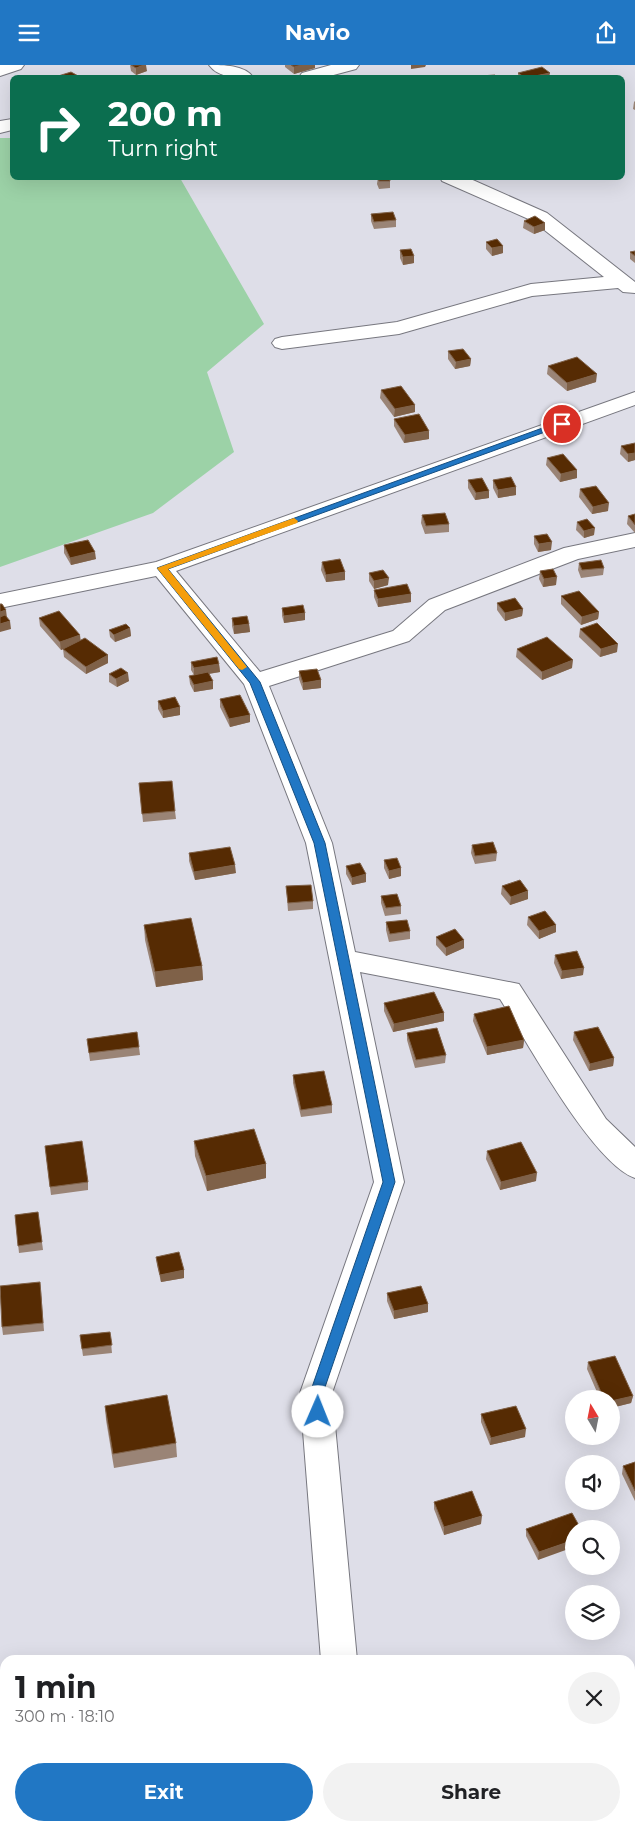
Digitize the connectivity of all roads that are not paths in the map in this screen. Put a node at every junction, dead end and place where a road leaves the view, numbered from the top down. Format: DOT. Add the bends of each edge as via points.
graph roads {
  1 [pos="14,65"];
  2 [pos="218,65"];
  3 [pos="350,65"];
  4 [pos="0,71"];
  5 [pos="240,75"];
  6 [pos="315,75"];
  7 [pos="456,180"];
  8 [pos="628,287"];
  9 [pos="282,343"];
  10 [pos="635,398"];
  11 [pos="635,540"];
  12 [pos="162,568"];
  13 [pos="0,601"];
  14 [pos="255,682"];
  15 [pos="343,959"];
  16 [pos="635,1166"];
  17 [pos="339,1655"];
  1 -- 4 [label="street"];
  2 -- 5 [label="street"];
  3 -- 6 [label="street"];
  7 -- 8 [label="street" via="540,217"];
  8 -- 9 [label="street" via="531,290 399,328"];
  10 -- 12 [label="street"];
  11 -- 14 [label="street" via="572,553 437,605 401,637"];
  12 -- 13 [label="street"];
  12 -- 14 [label="street"];
  14 -- 15 [label="street" via="319,843"];
  15 -- 16 [label="street" via="509,991 596,1127"];
  15 -- 17 [label="street" via="389,1182 316,1393"];
}
